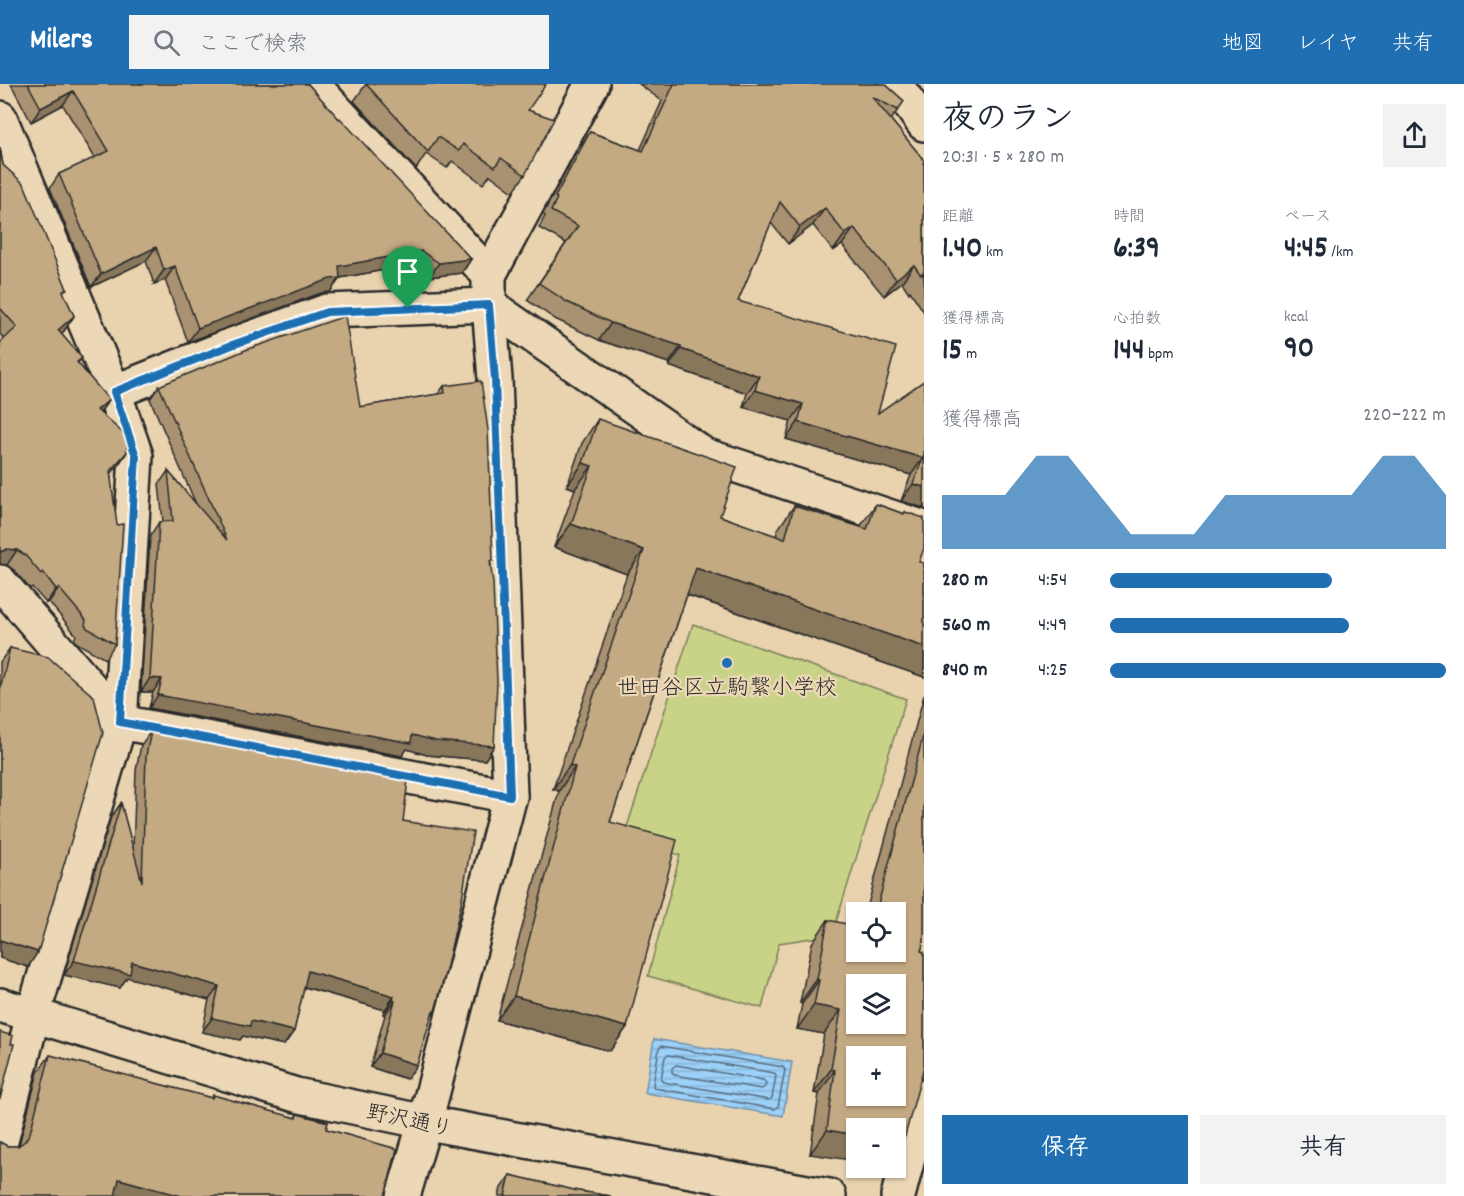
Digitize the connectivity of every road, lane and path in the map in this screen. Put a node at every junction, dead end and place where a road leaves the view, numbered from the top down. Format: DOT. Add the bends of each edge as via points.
graph roads {
  1 [pos="312,84"];
  2 [pos="592,84"];
  3 [pos="895,84"];
  4 [pos="0,118"];
  5 [pos="924,124"];
  6 [pos="489,290"];
  7 [pos="114,392"];
  8 [pos="924,528"];
  9 [pos="0,582"];
  10 [pos="120,722"];
  11 [pos="510,796"];
  12 [pos="0,1005"];
  13 [pos="33,1015"];
  14 [pos="924,1097"];
  15 [pos="425,1122"];
  16 [pos="0,1144"];
  17 [pos="403,1196"];
  18 [pos="829,1196"];
  19 [pos="898,1196"];
  1 -- 6 [label="street"];
  2 -- 6 [label="street"];
  3 -- 5 [label="street"];
  4 -- 7 [label="street"];
  6 -- 7 [label="street" via="327,312"];
  6 -- 8 [label="street" via="704,454"];
  6 -- 11 [label="street"];
  7 -- 10 [label="street" via="136,456"];
  9 -- 10 [label="street"];
  10 -- 11 [label="street"];
  10 -- 13 [label="street"];
  11 -- 15 [label="street"];
  12 -- 13 [label="street, 野沢通り"];
  13 -- 15 [label="street, 野沢通り" via="296,1095"];
  13 -- 16 [label="street"];
  14 -- 19 [label="street"];
  15 -- 17 [label="street"];
  15 -- 18 [label="street, 野沢通り"];
}
